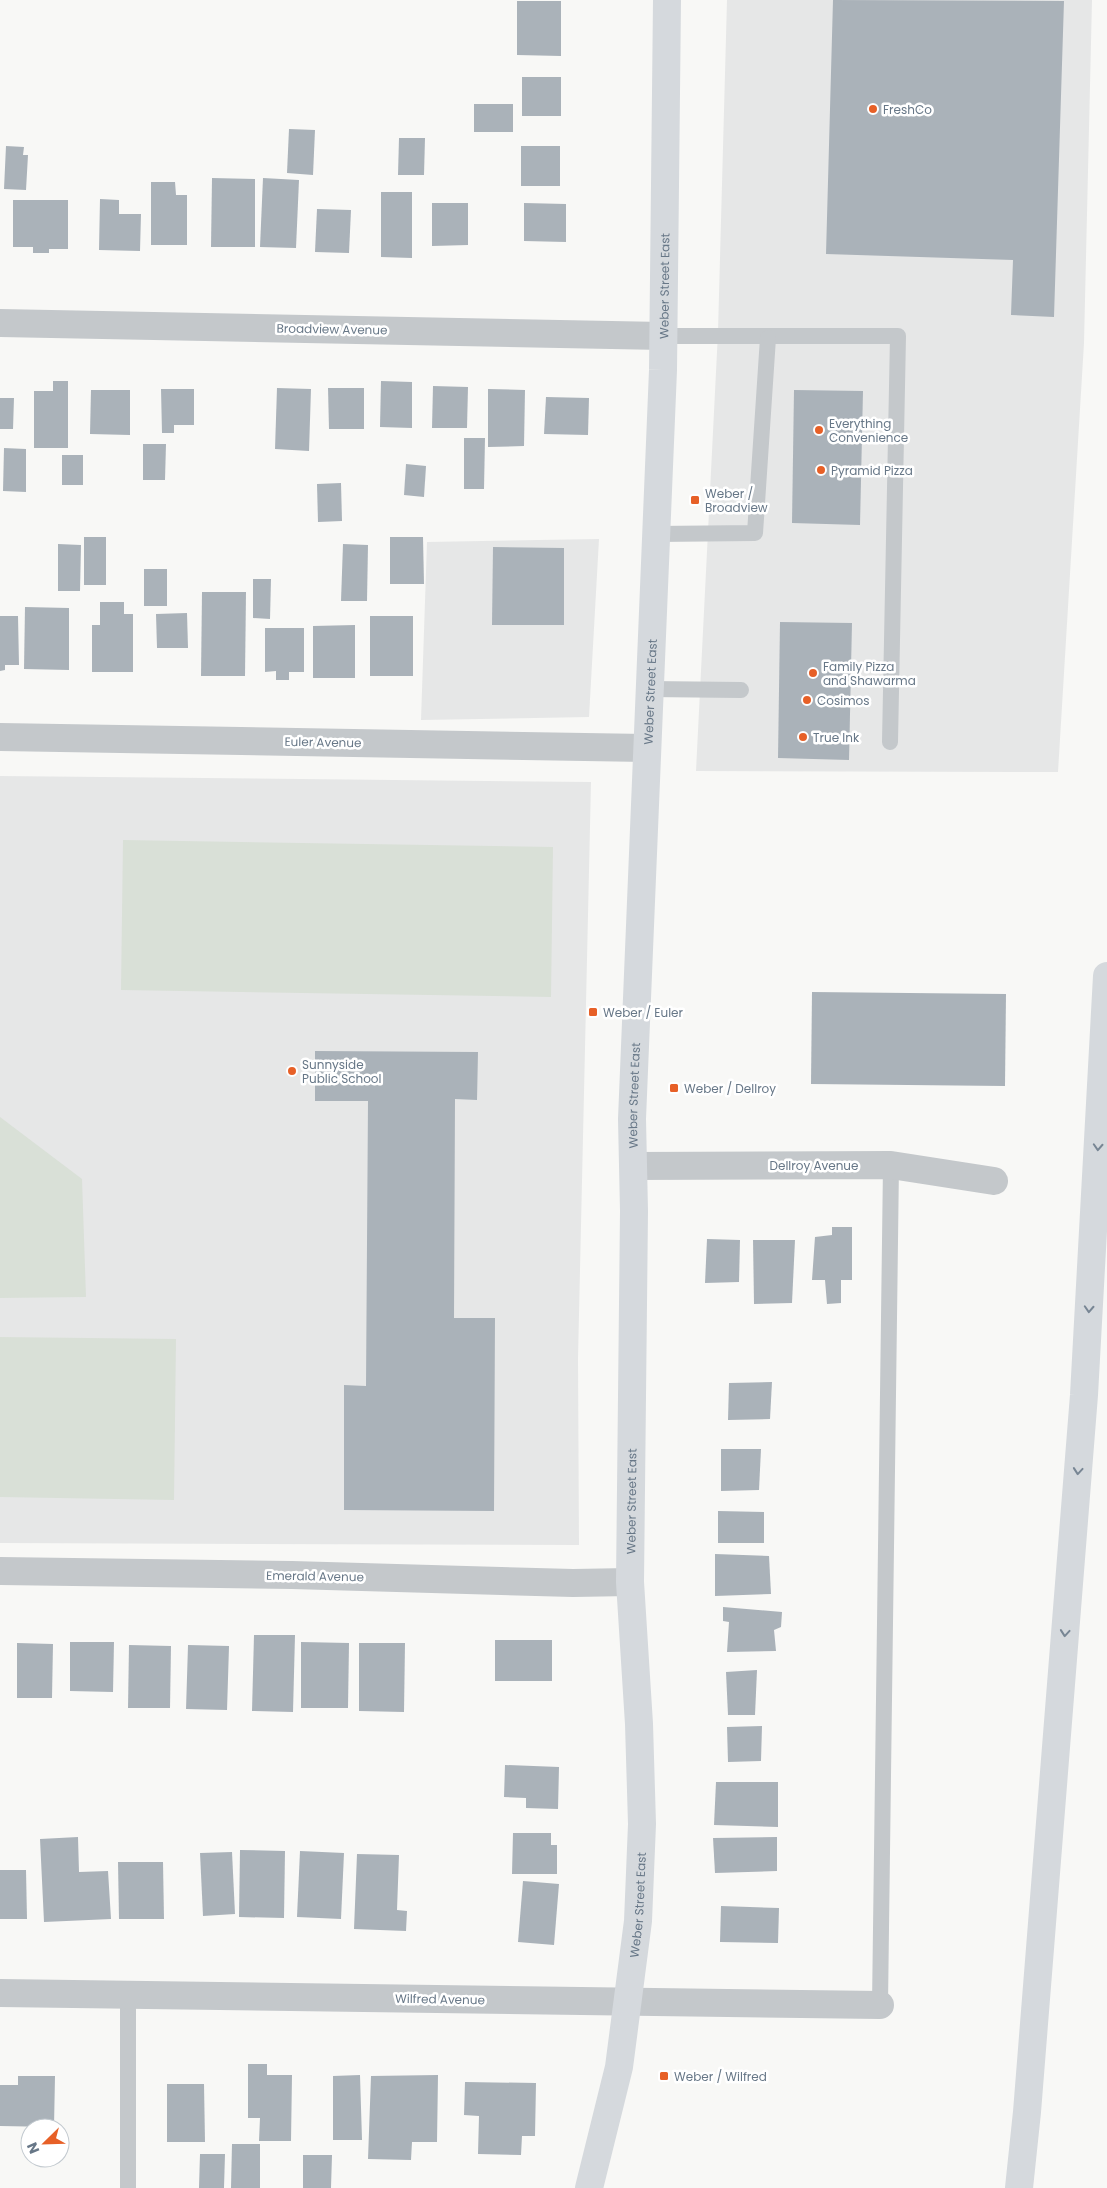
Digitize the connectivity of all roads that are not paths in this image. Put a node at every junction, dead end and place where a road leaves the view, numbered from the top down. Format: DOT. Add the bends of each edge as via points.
graph roads {
  1 [pos="667,0"];
  2 [pos="0,323"];
  3 [pos="664,336"];
  4 [pos="768,338"];
  5 [pos="656,534"];
  6 [pos="649,689"];
  7 [pos="741,690"];
  8 [pos="0,737"];
  9 [pos="890,742"];
  10 [pos="646,748"];
  11 [pos="1107,976"];
  12 [pos="891,1165"];
  13 [pos="634,1166"];
  14 [pos="994,1181"];
  15 [pos="0,1571"];
  16 [pos="630,1582"];
  17 [pos="0,1993"];
  18 [pos="128,1995"];
  19 [pos="627,2002"];
  20 [pos="880,2005"];
  21 [pos="128,2188"];
  22 [pos="589,2188"];
  23 [pos="1019,2188"];
  1 -- 3 [label="main road, Weber Street East"];
  2 -- 3 [label="street, Broadview Avenue"];
  3 -- 4 [label="lane"];
  3 -- 5 [label="main road, Weber Street East"];
  4 -- 5 [label="lane" via="755,533"];
  4 -- 9 [label="lane" via="898,336"];
  5 -- 6 [label="main road, Weber Street East"];
  6 -- 7 [label="lane"];
  6 -- 10 [label="main road, Weber Street East"];
  8 -- 10 [label="street, Euler Avenue"];
  10 -- 13 [label="main road, Weber Street East" via="632,1119"];
  11 -- 23 [label="main road, one-way" via="1084,1395 1028,2112"];
  12 -- 13 [label="street, Dellroy Avenue"];
  12 -- 14 [label="street, Dellroy Avenue"];
  12 -- 20 [label="lane"];
  13 -- 16 [label="main road, Weber Street East"];
  15 -- 16 [label="street, Emerald Avenue"];
  16 -- 19 [label="main road, Weber Street East" via="642,1824 638,1921"];
  17 -- 18 [label="street, Wilfred Avenue"];
  18 -- 19 [label="street, Wilfred Avenue"];
  18 -- 21 [label="lane"];
  19 -- 20 [label="street, Wilfred Avenue"];
  19 -- 22 [label="main road, Weber Street East" via="619,2067"];
}
